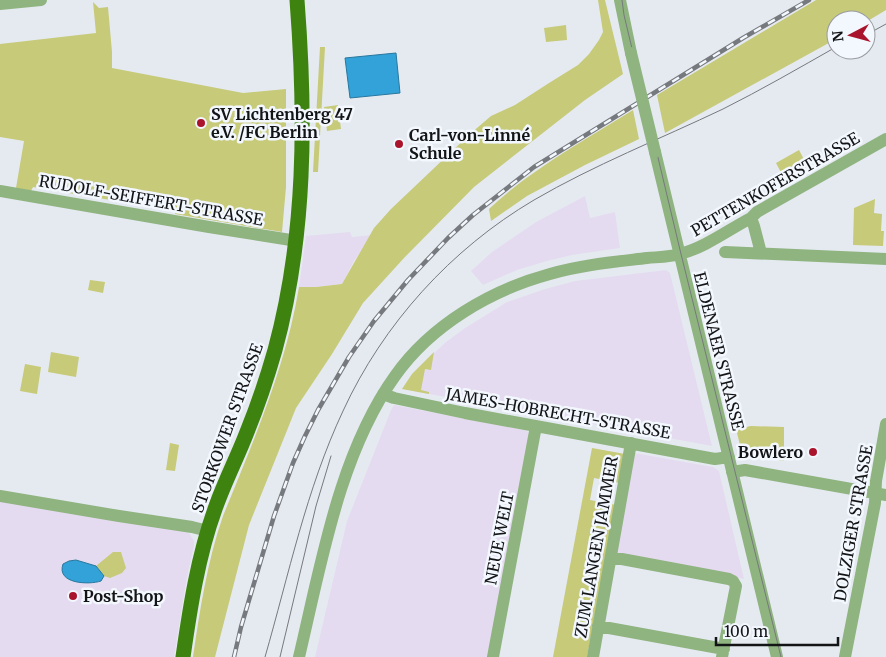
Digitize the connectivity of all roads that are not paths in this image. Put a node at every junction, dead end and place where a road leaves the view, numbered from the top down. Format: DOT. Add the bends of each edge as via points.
graph roads {
  1 [pos="41,0"];
  2 [pos="297,0"];
  3 [pos="620,0"];
  4 [pos="0,4"];
  5 [pos="886,139"];
  6 [pos="0,191"];
  7 [pos="751,218"];
  8 [pos="297,241"];
  9 [pos="725,252"];
  10 [pos="761,253"];
  11 [pos="679,254"];
  12 [pos="886,259"];
  13 [pos="383,394"];
  14 [pos="886,424"];
  15 [pos="536,426"];
  16 [pos="631,443"];
  17 [pos="728,457"];
  18 [pos="732,472"];
  19 [pos="881,494"];
  20 [pos="0,496"];
  21 [pos="208,531"];
  22 [pos="611,557"];
  23 [pos="759,581"];
  24 [pos="736,586"];
  25 [pos="598,626"];
  26 [pos="723,653"];
  27 [pos="183,657"];
  28 [pos="299,657"];
  29 [pos="493,657"];
  30 [pos="593,657"];
  31 [pos="777,657"];
  32 [pos="845,657"];
  1 -- 4 [label="street"];
  2 -- 8 [label="main road, STORKOWER STRASSE" via="302,146"];
  3 -- 11 [label="street, ELDENAER STRASSE, bridge"];
  5 -- 7 [label="street, PETTENKOFERSTRASSE"];
  6 -- 8 [label="street, RUDOLF-SEIFFERT-STRASSE"];
  7 -- 10 [label="street"];
  7 -- 11 [label="street, PETTENKOFERSTRASSE" via="698,248"];
  8 -- 21 [label="main road, STORKOWER STRASSE" via="283,318 266,379"];
  9 -- 10 [label="street"];
  10 -- 12 [label="street"];
  11 -- 13 [label="street, PETTENKOFERSTRASSE" via="564,270 498,293 437,331 398,371"];
  11 -- 17 [label="street, ELDENAER STRASSE"];
  13 -- 15 [label="street, JAMES-HOBRECHT-STRASSE"];
  13 -- 28 [label="street, PETTENKOFERSTRASSE" via="357,446 337,502"];
  14 -- 19 [label="street, DOLZIGER STRASSE" via="876,481"];
  15 -- 16 [label="street, JAMES-HOBRECHT-STRASSE"];
  15 -- 29 [label="street, NEUE WELT"];
  16 -- 17 [label="street, JAMES-HOBRECHT-STRASSE" via="715,459"];
  16 -- 22 [label="street, ZUM LANGEN JAMMER"];
  17 -- 18 [label="street, ELDENAER STRASSE"];
  18 -- 19 [label="street" via="745,470"];
  18 -- 23 [label="street, ELDENAER STRASSE"];
  19 -- 32 [label="street, DOLZIGER STRASSE" via="875,503"];
  20 -- 21 [label="street"];
  21 -- 27 [label="main road, STORKOWER STRASSE"];
  22 -- 24 [label="street" via="729,579"];
  22 -- 25 [label="street, ZUM LANGEN JAMMER"];
  23 -- 24 [label="street"];
  23 -- 31 [label="street, ELDENAER STRASSE"];
  24 -- 26 [label="street"];
  25 -- 26 [label="street"];
  25 -- 30 [label="street, ZUM LANGEN JAMMER"];
}
